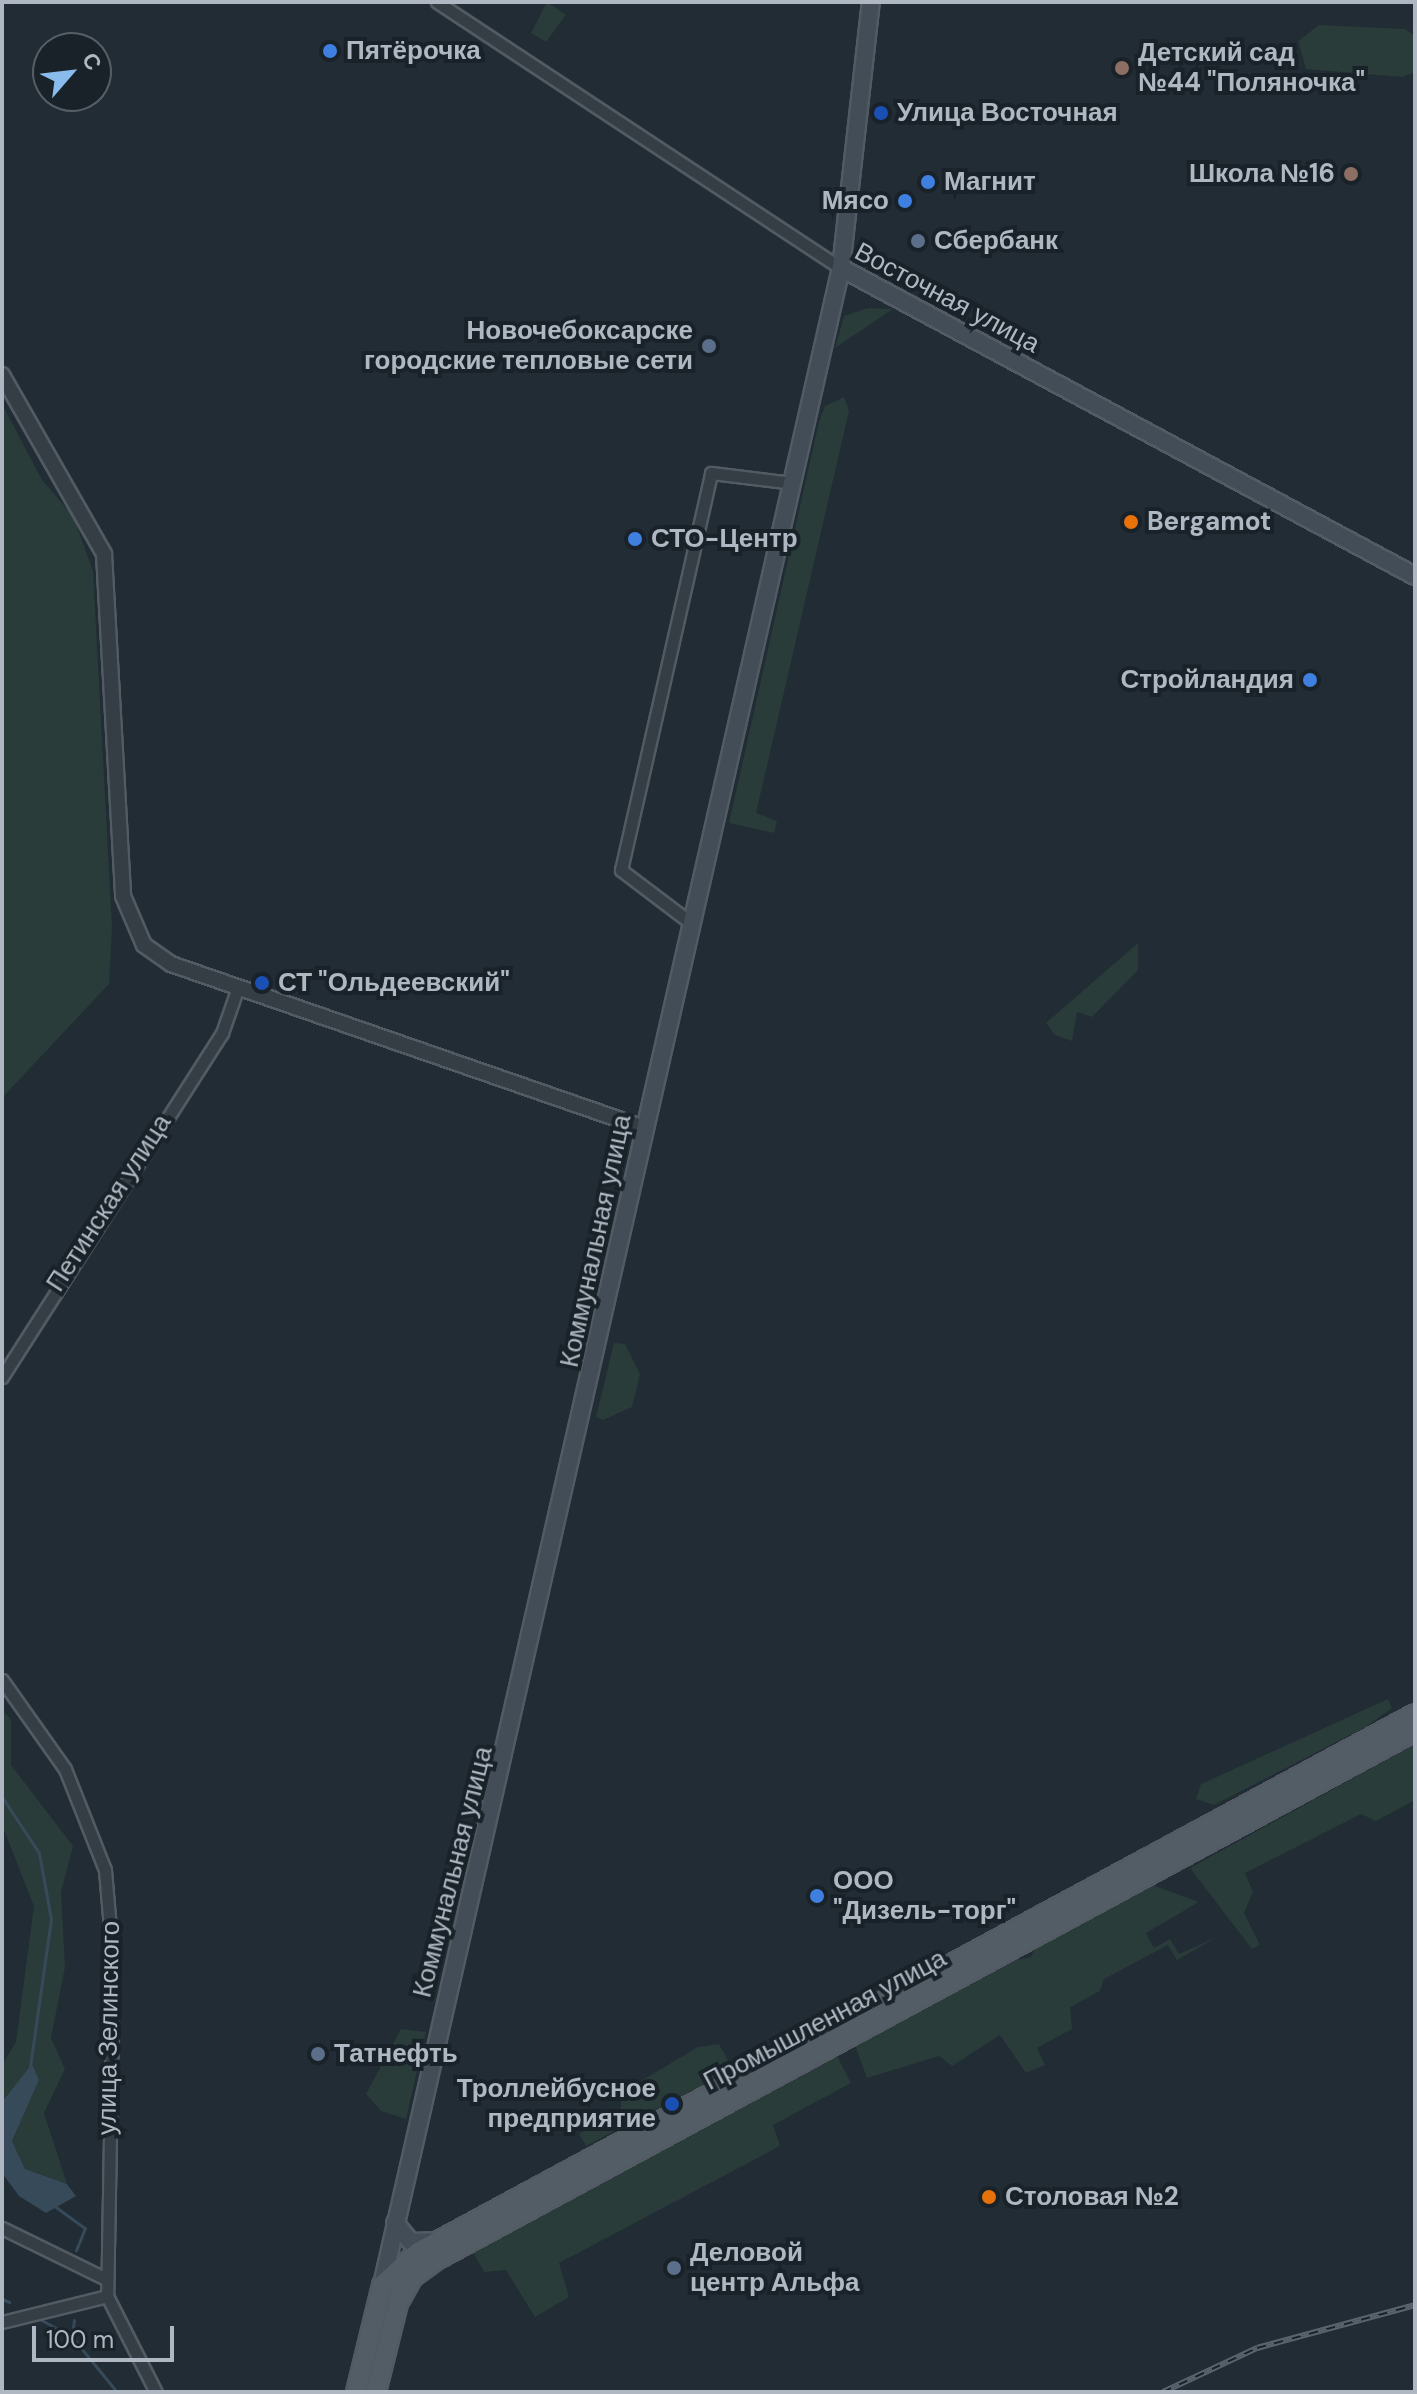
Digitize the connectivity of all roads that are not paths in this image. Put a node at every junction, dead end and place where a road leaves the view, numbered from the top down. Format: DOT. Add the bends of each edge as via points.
graph roads {
  1 [pos="437,2"];
  2 [pos="871,2"];
  3 [pos="841,268"];
  4 [pos="2,375"];
  5 [pos="792,483"];
  6 [pos="1415,576"];
  7 [pos="691,923"];
  8 [pos="238,987"];
  9 [pos="644,1128"];
  10 [pos="2,1377"];
  11 [pos="2,1680"];
  12 [pos="1415,1714"];
  13 [pos="1415,1731"];
  14 [pos="1174,1852"];
  15 [pos="752,2081"];
  16 [pos="395,2223"];
  17 [pos="2,2228"];
  18 [pos="439,2240"];
  19 [pos="403,2261"];
  20 [pos="421,2270"];
  21 [pos="106,2279"];
  22 [pos="382,2285"];
  23 [pos="107,2296"];
  24 [pos="400,2300"];
  25 [pos="2,2322"];
  26 [pos="156,2392"];
  27 [pos="356,2392"];
  28 [pos="376,2392"];
  1 -- 3 [label="street, Восточная улица"];
  2 -- 3 [label="main road, Коммунальная улица"];
  3 -- 5 [label="main road, Коммунальная улица"];
  3 -- 6 [label="main road, Восточная улица"];
  4 -- 8 [label="street" via="104,554 127,915 153,953"];
  5 -- 7 [label="main road, Коммунальная улица"];
  5 -- 7 [label="street" via="711,473 621,870"];
  7 -- 9 [label="main road, Коммунальная улица"];
  8 -- 9 [label="street"];
  8 -- 10 [label="street, Петинская улица" via="222,1033"];
  9 -- 16 [label="main road, Коммунальная улица" via="529,1660"];
  11 -- 21 [label="street, улица Зелинского" via="83,1801 105,1870 113,1964"];
  12 -- 14 [label="main road, Промышленная улица"];
  13 -- 14 [label="main road, Промышленная улица"];
  14 -- 15 [label="main road, Промышленная улица"];
  15 -- 18 [label="main road, Промышленная улица"];
  15 -- 20 [label="main road, Промышленная улица"];
  16 -- 18 [label="main road" via="411,2242"];
  16 -- 19 [label="main road, Промышленная улица"];
  16 -- 22 [label="main road, Промышленная улица"];
  17 -- 21 [label="street"];
  18 -- 19 [label="main road, Промышленная улица"];
  19 -- 20 [label="main road"];
  19 -- 22 [label="main road, Промышленная улица"];
  19 -- 24 [label="main road, Промышленная улица"];
  20 -- 24 [label="main road, Промышленная улица"];
  21 -- 23 [label="street, улица Зелинского"];
  22 -- 27 [label="main road, Промышленная улица"];
  23 -- 25 [label="street"];
  23 -- 26 [label="street, улица Зелинского"];
  24 -- 28 [label="main road, Промышленная улица"];
}
